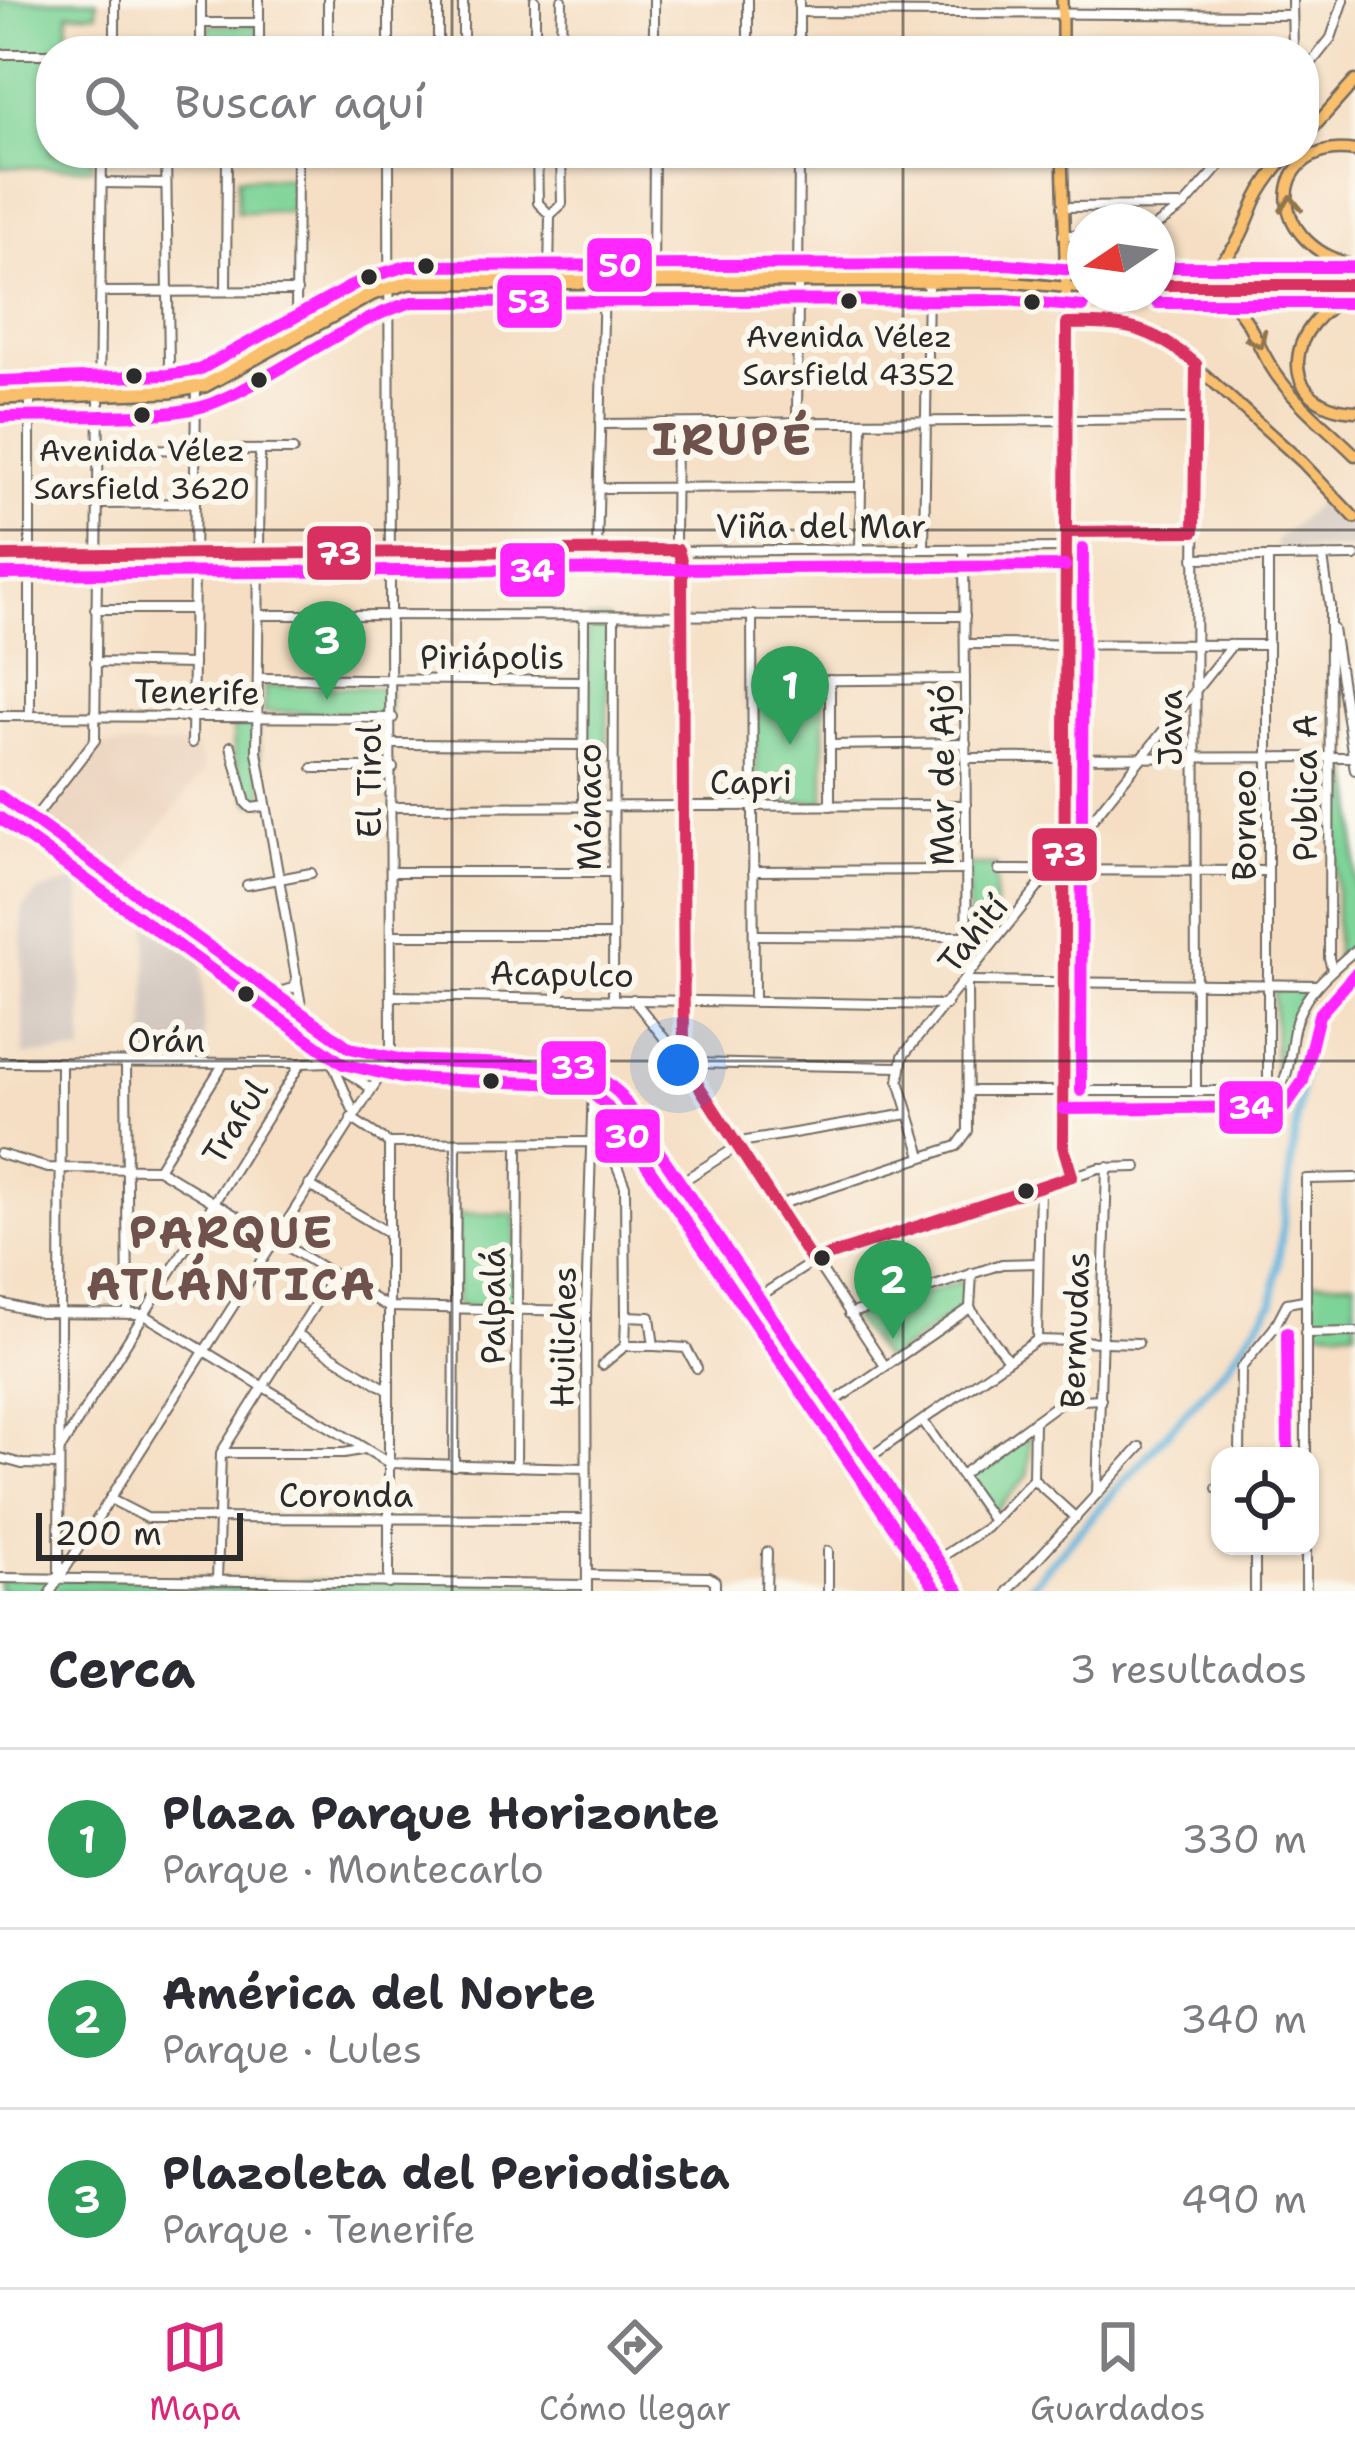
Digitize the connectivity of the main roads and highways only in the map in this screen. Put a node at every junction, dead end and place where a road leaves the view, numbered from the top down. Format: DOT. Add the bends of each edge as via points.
graph roads {
  1 [pos="1355,81"];
  2 [pos="1319,121"];
  3 [pos="1355,151"];
  4 [pos="1319,155"];
  5 [pos="1062,168"];
  6 [pos="1279,168"];
  7 [pos="1301,168"];
  8 [pos="1355,270"];
  9 [pos="1175,273"];
  10 [pos="1205,274"];
  11 [pos="604,279"];
  12 [pos="798,279"];
  13 [pos="1065,279"];
  14 [pos="1175,285"];
  15 [pos="1187,285"];
  16 [pos="1355,285"];
  17 [pos="1355,296"];
  18 [pos="1116,312"];
  19 [pos="1115,323"];
  20 [pos="300,332"];
  21 [pos="99,392"];
  22 [pos="0,396"];
  23 [pos="1355,410"];
  24 [pos="1355,455"];
  25 [pos="1355,518"];
  26 [pos="0,796"];
  27 [pos="0,806"];
  28 [pos="388,1064"];
  29 [pos="677,1185"];
  30 [pos="755,1299"];
  31 [pos="865,1461"];
  32 [pos="955,1591"];
  1 -- 2 [label="highway"];
  4 -- 3 [label="highway, one-way"];
  5 -- 13 [label="main road"];
  6 -- 10 [label="highway" via="1239,245"];
  8 -- 7 [label="highway, one-way" via="1307,244 1292,224 1287,206"];
  8 -- 10 [label="main road"];
  9 -- 10 [label="main road"];
  11 -- 12 [label="main road"];
  11 -- 12 [label="main road"];
  11 -- 20 [label="main road" via="426,275 390,284"];
  12 -- 13 [label="main road"];
  12 -- 13 [label="main road"];
  13 -- 19 [label="main road" via="1066,324"];
  14 -- 15 [label="main road"];
  15 -- 16 [label="main road"];
  15 -- 24 [label="highway, one-way" via="1220,294 1245,314 1278,377"];
  17 -- 23 [label="highway" via="1311,322 1298,362 1319,399"];
  18 -- 19 [label="main road"];
  19 -- 25 [label="main road" via="1155,332 1196,364"];
  20 -- 21 [label="main road" via="194,383"];
  20 -- 21 [label="main road" via="196,389"];
  21 -- 22 [label="main road"];
  21 -- 22 [label="main road"];
  26 -- 28 [label="main road" via="304,1018"];
  27 -- 28 [label="main road" via="335,1057"];
  28 -- 29 [label="main road" via="559,1073 593,1083"];
  28 -- 29 [label="main road" via="588,1070 620,1094"];
  29 -- 30 [label="main road"];
  30 -- 31 [label="main road"];
  30 -- 31 [label="main road"];
  31 -- 32 [label="main road"];
  31 -- 32 [label="main road"];
}
